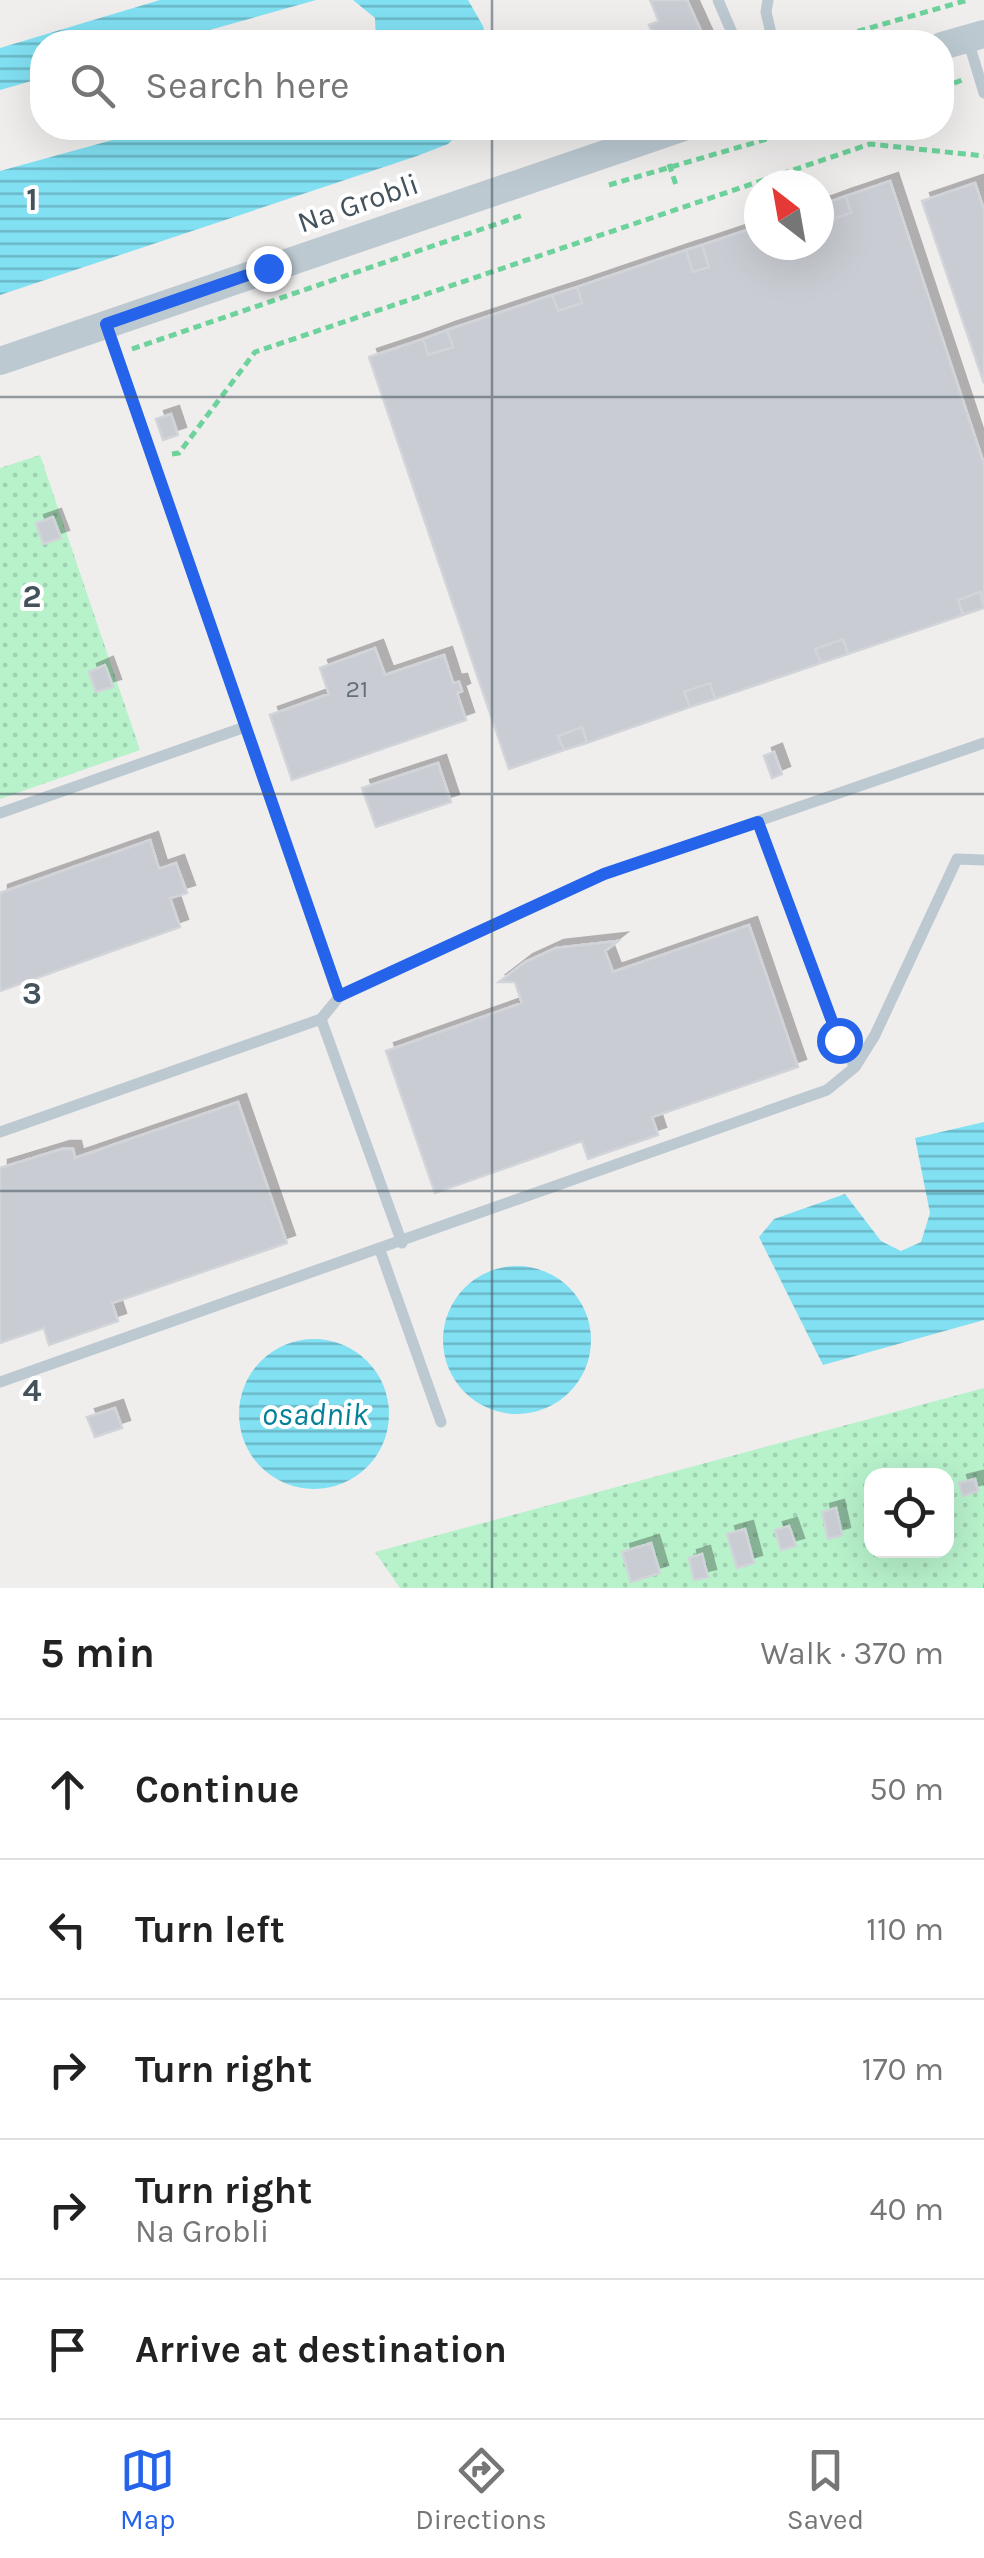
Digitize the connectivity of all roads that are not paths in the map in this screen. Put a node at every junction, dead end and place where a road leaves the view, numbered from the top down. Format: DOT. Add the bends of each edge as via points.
graph roads {
  1 [pos="718,0"];
  2 [pos="768,0"];
  3 [pos="731,30"];
  4 [pos="770,30"];
  5 [pos="964,40"];
  6 [pos="984,93"];
  7 [pos="646,140"];
  8 [pos="106,324"];
  9 [pos="0,361"];
  10 [pos="245,727"];
  11 [pos="984,742"];
  12 [pos="0,813"];
  13 [pos="758,822"];
  14 [pos="984,860"];
  15 [pos="339,996"];
  16 [pos="321,1019"];
  17 [pos="855,1067"];
  18 [pos="0,1132"];
  19 [pos="402,1243"];
  20 [pos="380,1250"];
  21 [pos="0,1382"];
  22 [pos="441,1422"];
  1 -- 3 [label="lane"];
  2 -- 4 [label="lane"];
  5 -- 6 [label="lane"];
  7 -- 8 [label="street, Na Grobli"];
  8 -- 9 [label="street, Na Grobli"];
  8 -- 10 [label="lane"];
  10 -- 12 [label="lane"];
  10 -- 15 [label="lane"];
  11 -- 13 [label="lane"];
  13 -- 15 [label="lane" via="604,874"];
  13 -- 17 [label="lane"];
  14 -- 17 [label="lane" via="957,859"];
  15 -- 16 [label="lane"];
  16 -- 18 [label="lane"];
  16 -- 19 [label="lane"];
  17 -- 19 [label="lane" via="802,1103"];
  19 -- 20 [label="lane"];
  20 -- 21 [label="lane"];
  20 -- 22 [label="lane"];
}
